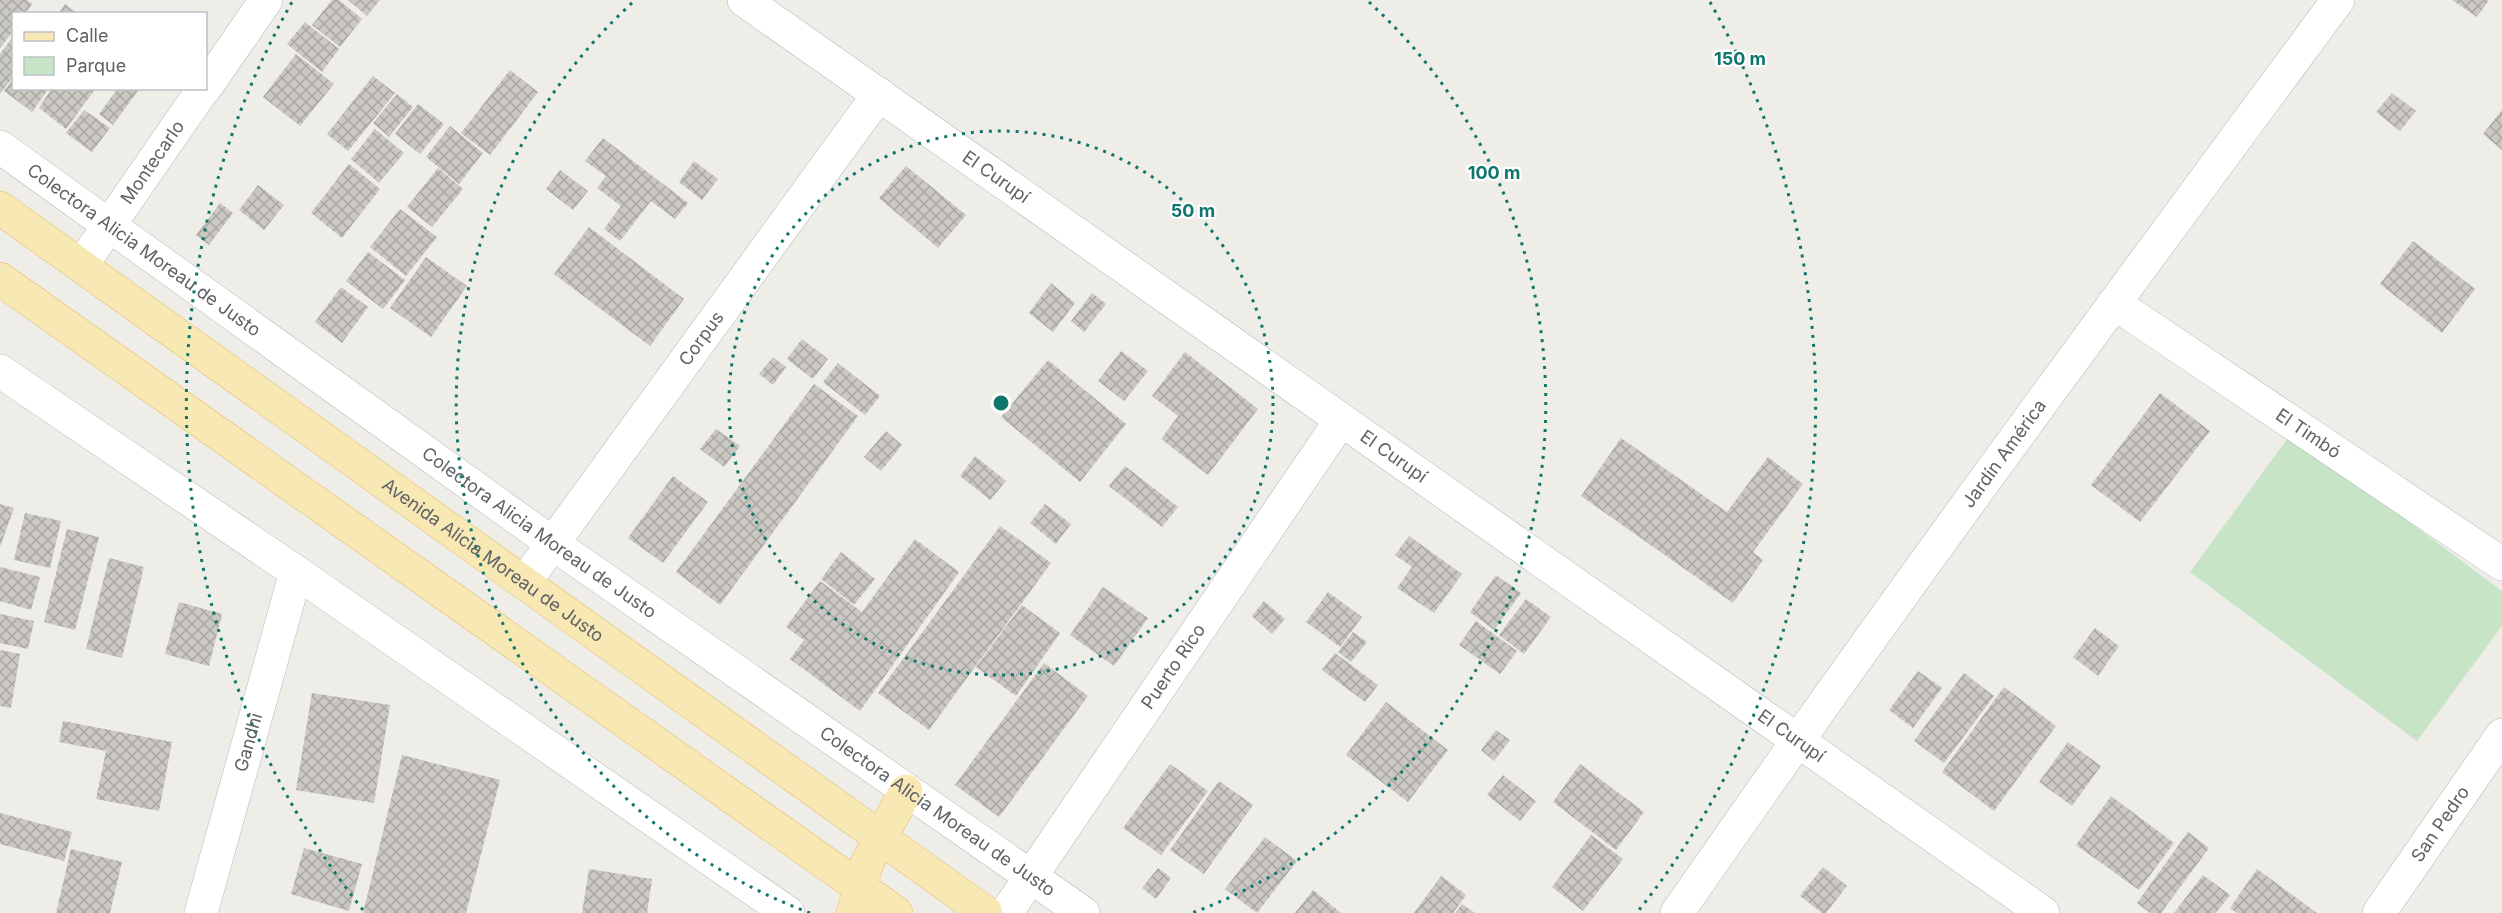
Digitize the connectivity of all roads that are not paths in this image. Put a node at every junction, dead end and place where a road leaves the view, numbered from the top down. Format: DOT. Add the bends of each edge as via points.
graph roads {
  1 [pos="266,0"];
  2 [pos="744,0"];
  3 [pos="2338,0"];
  4 [pos="207,85"];
  5 [pos="204,90"];
  6 [pos="879,94"];
  7 [pos="0,147"];
  8 [pos="0,208"];
  9 [pos="110,225"];
  10 [pos="81,266"];
  11 [pos="0,279"];
  12 [pos="2114,303"];
  13 [pos="0,371"];
  14 [pos="1341,420"];
  15 [pos="552,543"];
  16 [pos="2502,564"];
  17 [pos="296,572"];
  18 [pos="524,582"];
  19 [pos="2502,735"];
  20 [pos="1797,740"];
  21 [pos="906,791"];
  22 [pos="879,838"];
  23 [pos="1030,877"];
  24 [pos="856,900"];
  25 [pos="201,913"];
  26 [pos="788,913"];
  27 [pos="896,913"];
  28 [pos="986,913"];
  29 [pos="1006,913"];
  30 [pos="1083,913"];
  31 [pos="1677,913"];
  32 [pos="2043,913"];
  33 [pos="2379,913"];
  1 -- 4 [label="street, Montecarlo"];
  2 -- 6 [label="street, El Curupí"];
  3 -- 12 [label="street, Jardín América"];
  5 -- 9 [label="street, Montecarlo"];
  6 -- 14 [label="street, El Curupí"];
  6 -- 15 [label="street, Corpus"];
  7 -- 9 [label="street, Colectora Alicia Moreau de Justo"];
  8 -- 10 [label="main road, Avenida Alicia Moreau de Justo"];
  9 -- 10 [label="street, Montecarlo"];
  9 -- 15 [label="street, Colectora Alicia Moreau de Justo"];
  10 -- 18 [label="main road, Avenida Alicia Moreau de Justo"];
  11 -- 24 [label="main road"];
  12 -- 16 [label="street, El Timbó"];
  12 -- 20 [label="street, Jardín América"];
  13 -- 17 [label="street"];
  14 -- 20 [label="street, El Curupí"];
  14 -- 23 [label="street, Puerto Rico"];
  15 -- 18 [label="street, Corpus"];
  15 -- 21 [label="street, Colectora Alicia Moreau de Justo"];
  17 -- 25 [label="street, Gandhi"];
  17 -- 26 [label="street"];
  18 -- 22 [label="main road, Avenida Alicia Moreau de Justo"];
  19 -- 33 [label="street, San Pedro"];
  20 -- 31 [label="street, Jardín América"];
  20 -- 32 [label="street, El Curupí"];
  21 -- 22 [label="main road"];
  21 -- 23 [label="street, Colectora Alicia Moreau de Justo"];
  22 -- 24 [label="main road"];
  22 -- 28 [label="main road, Avenida Alicia Moreau de Justo"];
  23 -- 29 [label="street, Puerto Rico"];
  23 -- 30 [label="street, Colectora Alicia Moreau de Justo"];
  24 -- 27 [label="main road"];
}
